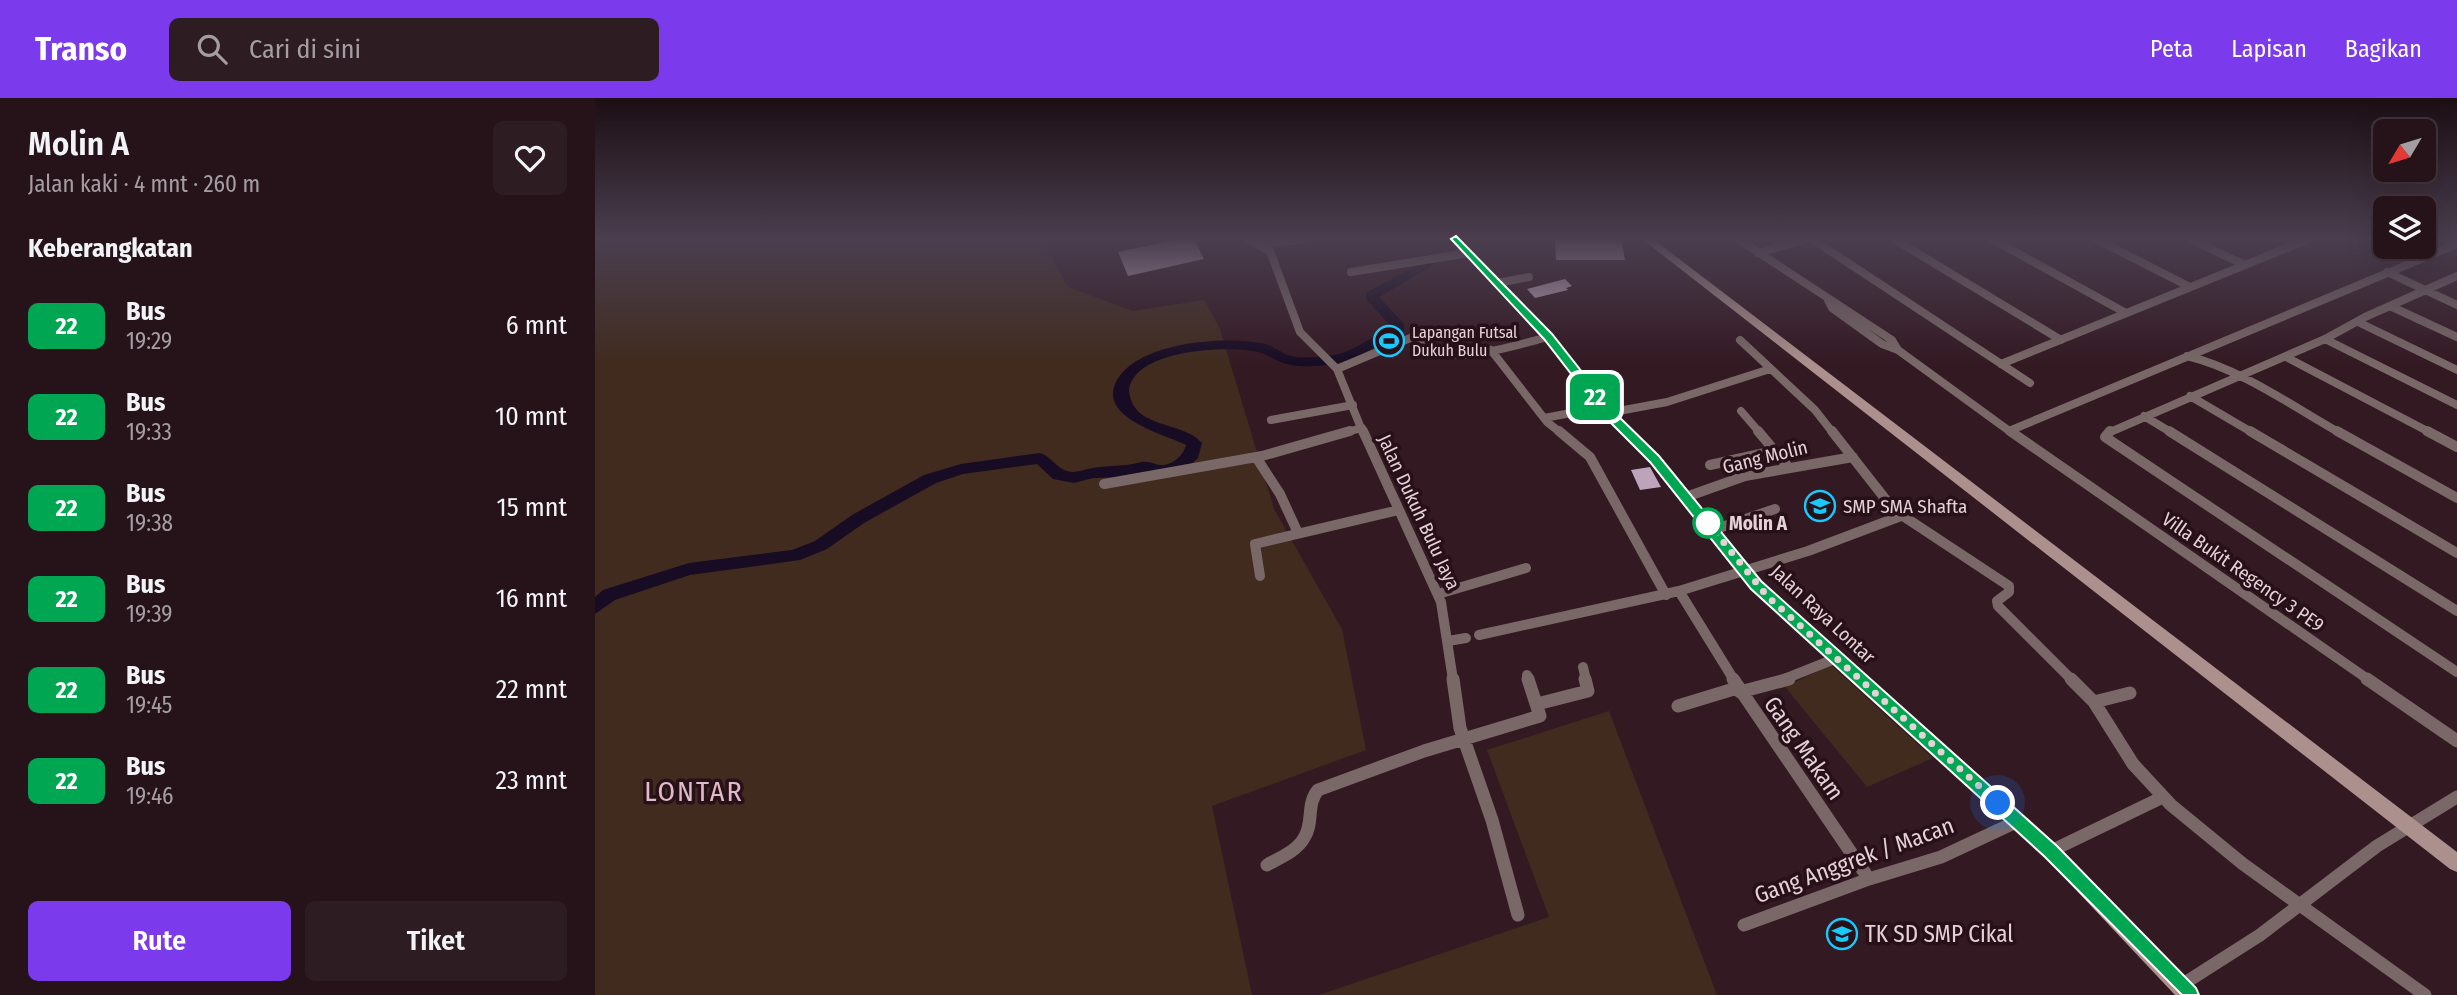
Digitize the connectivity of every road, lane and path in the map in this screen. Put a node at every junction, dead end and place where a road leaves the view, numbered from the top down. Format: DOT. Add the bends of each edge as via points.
graph roads {
  1 [pos="1281,281"];
  2 [pos="1508,281"];
  3 [pos="1701,281"];
  4 [pos="1799,281"];
  5 [pos="1873,281"];
  6 [pos="1964,281"];
  7 [pos="2068,281"];
  8 [pos="2178,281"];
  9 [pos="2205,281"];
  10 [pos="2366,281"];
  11 [pos="2406,281"];
  12 [pos="2447,281"];
  13 [pos="1497,283"];
  14 [pos="2190,287"];
  15 [pos="2427,291"];
  16 [pos="2457,305"];
  17 [pos="2390,306"];
  18 [pos="2126,313"];
  19 [pos="2358,322"];
  20 [pos="1548,337"];
  21 [pos="2457,337"];
  22 [pos="2325,339"];
  23 [pos="1740,340"];
  24 [pos="2061,340"];
  25 [pos="2206,348"];
  26 [pos="1491,350"];
  27 [pos="2187,356"];
  28 [pos="2285,357"];
  29 [pos="1330,362"];
  30 [pos="2001,364"];
  31 [pos="1769,369"];
  32 [pos="2457,370"];
  33 [pos="2242,378"];
  34 [pos="2030,383"];
  35 [pos="2190,396"];
  36 [pos="1353,405"];
  37 [pos="2457,405"];
  38 [pos="1606,410"];
  39 [pos="1741,411"];
  40 [pos="2144,416"];
  41 [pos="1544,418"];
  42 [pos="1271,420"];
  43 [pos="1362,428"];
  44 [pos="2009,431"];
  45 [pos="2457,447"];
  46 [pos="1774,451"];
  47 [pos="1256,457"];
  48 [pos="1853,457"];
  49 [pos="1710,465"];
  50 [pos="1789,468"];
  51 [pos="1104,484"];
  52 [pos="1686,497"];
  53 [pos="2457,498"];
  54 [pos="1775,509"];
  55 [pos="1399,510"];
  56 [pos="1901,516"];
  57 [pos="1713,530"];
  58 [pos="1298,533"];
  59 [pos="2457,553"];
  60 [pos="1526,568"];
  61 [pos="1746,572"];
  62 [pos="1260,576"];
  63 [pos="1679,591"];
  64 [pos="1438,594"];
  65 [pos="1666,594"];
  66 [pos="2457,611"];
  67 [pos="1479,635"];
  68 [pos="1465,638"];
  69 [pos="1448,641"];
  70 [pos="1837,659"];
  71 [pos="1583,667"];
  72 [pos="2457,672"];
  73 [pos="1527,675"];
  74 [pos="1739,690"];
  75 [pos="2130,693"];
  76 [pos="2094,702"];
  77 [pos="1537,704"];
  78 [pos="1678,706"];
  79 [pos="1464,738"];
  80 [pos="2457,741"];
  81 [pos="2163,797"];
  82 [pos="2457,797"];
  83 [pos="2018,821"];
  84 [pos="2409,826"];
  85 [pos="2051,851"];
  86 [pos="2457,863"];
  87 [pos="1267,865"];
  88 [pos="1869,879"];
  89 [pos="2300,905"];
  90 [pos="1518,915"];
  91 [pos="1744,925"];
  92 [pos="2184,990"];
  93 [pos="2425,995"];
  1 -- 29 [label="street, Jalan Dukuh Bulu Jaya" via="1300,332"];
  2 -- 13 [label="street"];
  3 -- 84 [label="street"];
  4 -- 44 [label="street, Villa Bukit Regency 3 PE9"];
  5 -- 30 [label="street"];
  6 -- 24 [label="street"];
  7 -- 18 [label="street"];
  8 -- 14 [label="street"];
  9 -- 14 [label="street"];
  10 -- 25 [label="street"];
  11 -- 15 [label="street"];
  12 -- 15 [label="street, Villa Bukit Regency 3 PE9"];
  13 -- 20 [label="street, Jalan Raya Lontar"];
  14 -- 18 [label="street"];
  15 -- 16 [label="street"];
  15 -- 17 [label="street, Villa Bukit Regency 3 PE9"];
  17 -- 19 [label="street, Villa Bukit Regency 3 PE9"];
  17 -- 21 [label="street"];
  18 -- 24 [label="street"];
  19 -- 22 [label="street, Villa Bukit Regency 3 PE9"];
  19 -- 32 [label="street"];
  20 -- 26 [label="street"];
  20 -- 38 [label="street, Jalan Raya Lontar"];
  22 -- 28 [label="street, Villa Bukit Regency 3 PE9"];
  22 -- 37 [label="street"];
  23 -- 31 [label="street"];
  24 -- 30 [label="street"];
  25 -- 27 [label="street"];
  25 -- 33 [label="street"];
  26 -- 29 [label="street" via="1440,352 1415,336"];
  26 -- 41 [label="street"];
  27 -- 33 [label="street"];
  27 -- 44 [label="street"];
  28 -- 33 [label="street, Villa Bukit Regency 3 PE9"];
  28 -- 45 [label="street"];
  29 -- 36 [label="street, Jalan Dukuh Bulu Jaya"];
  30 -- 34 [label="street"];
  31 -- 38 [label="street" via="1667,401"];
  31 -- 48 [label="street" via="1808,401"];
  33 -- 35 [label="street, Villa Bukit Regency 3 PE9"];
  33 -- 53 [label="street"];
  35 -- 40 [label="street, Villa Bukit Regency 3 PE9"];
  35 -- 59 [label="street"];
  36 -- 42 [label="street"];
  36 -- 43 [label="street, Jalan Dukuh Bulu Jaya"];
  38 -- 41 [label="street"];
  38 -- 52 [label="street, Jalan Raya Lontar"];
  39 -- 46 [label="street"];
  40 -- 66 [label="street"];
  40 -- 72 [label="street, Villa Bukit Regency 3 PE9" via="2105,437"];
  41 -- 65 [label="street" via="1590,457"];
  43 -- 47 [label="street"];
  43 -- 55 [label="street, Jalan Dukuh Bulu Jaya"];
  44 -- 80 [label="street, Villa Bukit Regency 3 PE9"];
  46 -- 49 [label="street"];
  46 -- 50 [label="street"];
  47 -- 51 [label="street"];
  47 -- 58 [label="street" via="1278,488"];
  48 -- 50 [label="street, Gang Molin"];
  48 -- 56 [label="street"];
  50 -- 52 [label="street, Gang Molin" via="1745,476"];
  52 -- 57 [label="street, Jalan Raya Lontar"];
  54 -- 57 [label="street"];
  55 -- 58 [label="street"];
  55 -- 64 [label="street, Jalan Dukuh Bulu Jaya"];
  56 -- 61 [label="street"];
  56 -- 76 [label="street" via="2006,583 2010,589 1997,601 1998,606"];
  57 -- 61 [label="street, Jalan Raya Lontar"];
  58 -- 62 [label="street" via="1254,545"];
  60 -- 64 [label="street"];
  61 -- 63 [label="street"];
  61 -- 70 [label="street, Jalan Raya Lontar"];
  63 -- 65 [label="street"];
  63 -- 74 [label="street"];
  64 -- 69 [label="street, Jalan Dukuh Bulu Jaya"];
  65 -- 67 [label="street"];
  68 -- 69 [label="street"];
  69 -- 79 [label="street, Jalan Dukuh Bulu Jaya"];
  70 -- 74 [label="street, Gang Makam" via="1798,676"];
  70 -- 83 [label="street, Jalan Raya Lontar"];
  71 -- 77 [label="street" via="1588,691"];
  73 -- 77 [label="street"];
  74 -- 78 [label="street"];
  74 -- 88 [label="street, Gang Makam"];
  75 -- 76 [label="street"];
  76 -- 81 [label="street" via="2133,764"];
  77 -- 79 [label="street" via="1539,717"];
  79 -- 87 [label="street" via="1318,790 1311,798 1307,839"];
  79 -- 90 [label="street, Jalan Dukuh Bulu Jaya"];
  81 -- 85 [label="street"];
  81 -- 89 [label="street"];
  82 -- 84 [label="street"];
  83 -- 85 [label="street, Jalan Raya Lontar"];
  83 -- 88 [label="street, Gang Anggrek / Macan" via="1941,857"];
  84 -- 86 [label="street"];
  84 -- 89 [label="street"];
  85 -- 92 [label="street, Jalan Raya Lontar"];
  88 -- 91 [label="street, Gang Anggrek / Macan"];
  89 -- 92 [label="street"];
  89 -- 93 [label="street"];
}
